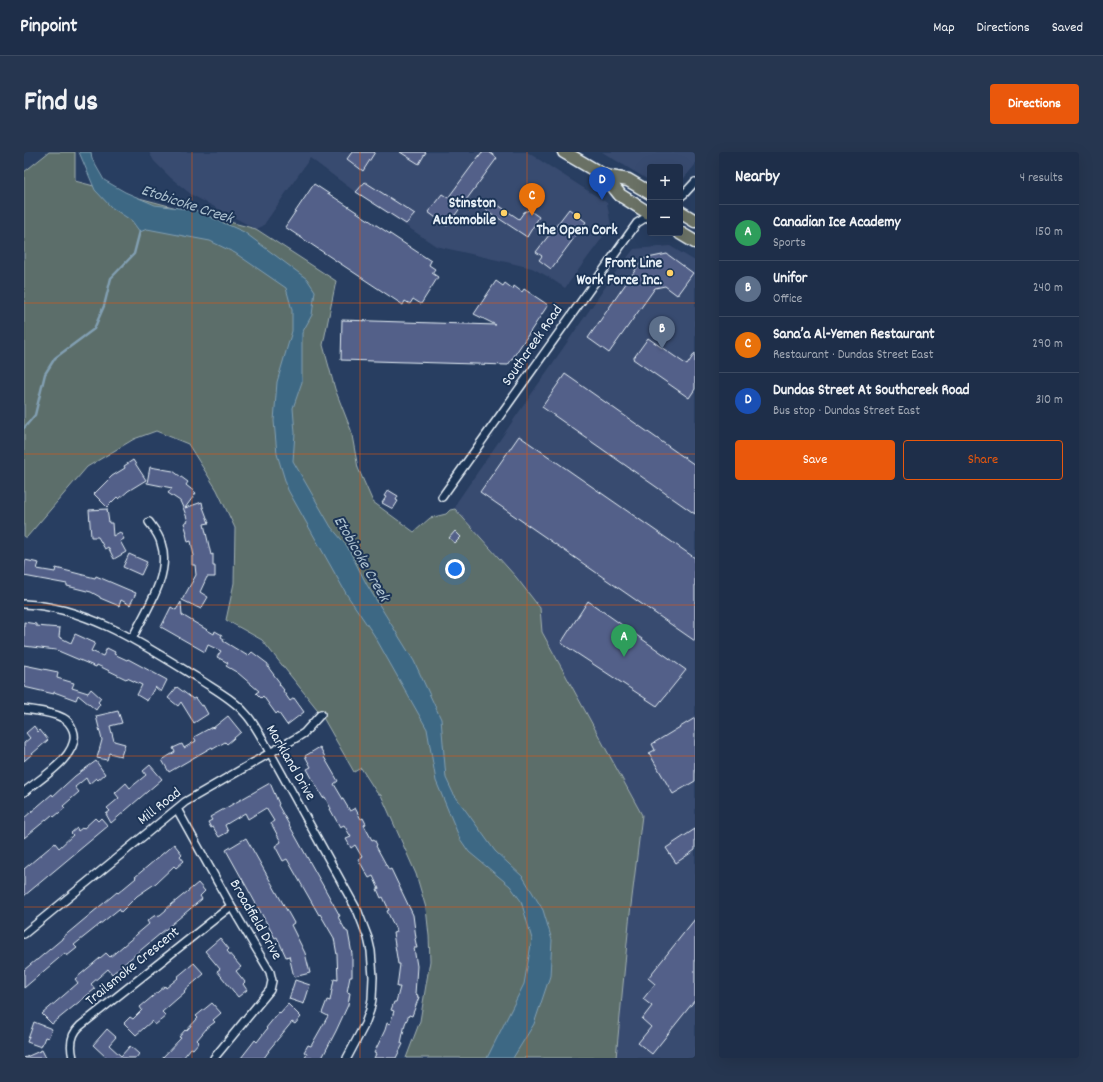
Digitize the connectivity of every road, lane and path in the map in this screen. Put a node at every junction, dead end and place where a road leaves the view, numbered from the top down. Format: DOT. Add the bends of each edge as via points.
graph roads {
  1 [pos="564,152"];
  2 [pos="605,176"];
  3 [pos="695,182"];
  4 [pos="647,192"];
  5 [pos="683,195"];
  6 [pos="647,213"];
  7 [pos="683,214"];
  8 [pos="647,217"];
  9 [pos="695,222"];
  10 [pos="683,235"];
  11 [pos="695,242"];
  12 [pos="442,497"];
  13 [pos="149,522"];
  14 [pos="24,604"];
  15 [pos="132,638"];
  16 [pos="24,709"];
  17 [pos="321,714"];
  18 [pos="271,753"];
  19 [pos="24,792"];
  20 [pos="177,809"];
  21 [pos="231,906"];
  22 [pos="24,934"];
  23 [pos="73,1058"];
  24 [pos="214,1058"];
  25 [pos="348,1058"];
  1 -- 2 [label="main road"];
  2 -- 4 [label="main road" via="628,180"];
  2 -- 6 [label="main road" via="620,195"];
  3 -- 5 [label="street"];
  7 -- 9 [label="main road"];
  8 -- 12 [label="street, Southcreek Road" via="637,223"];
  10 -- 11 [label="main road"];
  13 -- 15 [label="street" via="162,544 164,570 156,592"];
  14 -- 15 [label="street, Markland Drive" via="73,612"];
  15 -- 18 [label="street, Markland Drive" via="230,699 245,713"];
  16 -- 19 [label="street" via="63,718 69,722 74,732 75,743 64,759"];
  17 -- 18 [label="street, Mill Road" via="304,733"];
  18 -- 20 [label="street, Mill Road" via="196,795"];
  18 -- 25 [label="street, Markland Drive" via="358,912 368,938 373,978 370,1010"];
  20 -- 21 [label="street, Broadfield Drive"];
  20 -- 22 [label="street, Mill Road"];
  21 -- 23 [label="street, Trailsmoke Crescent" via="80,1026 73,1035"];
  21 -- 24 [label="street, Broadfield Drive" via="270,972 272,981 270,990"];
}
